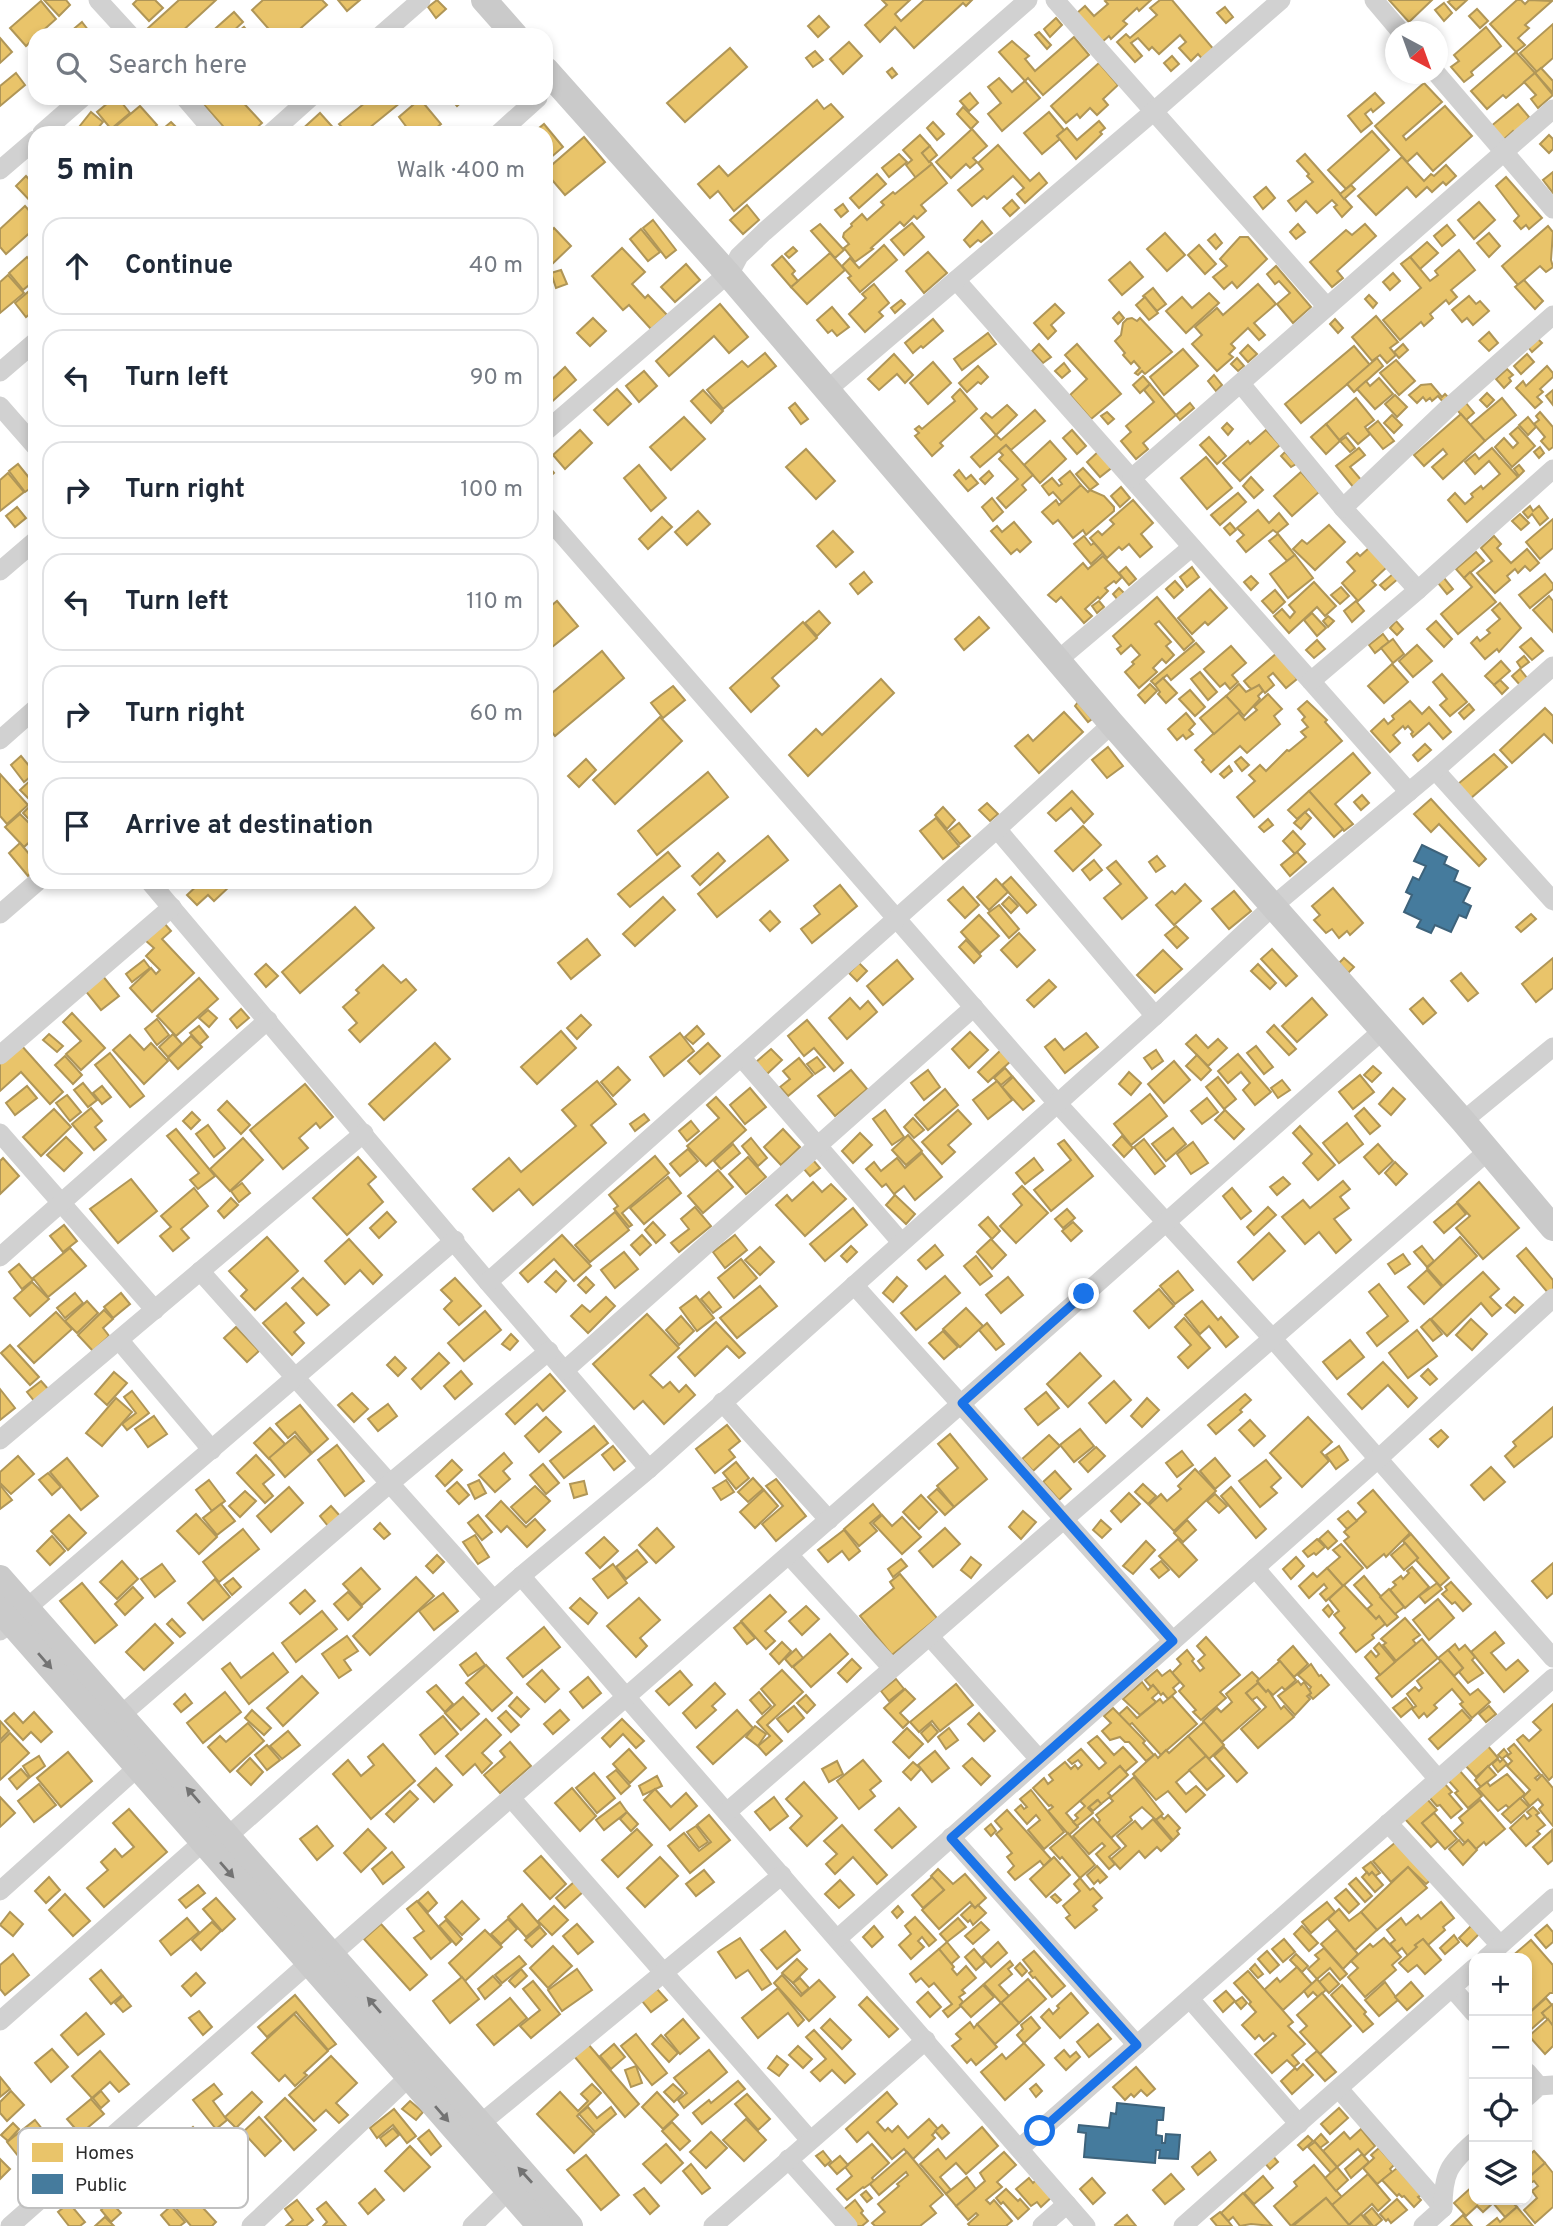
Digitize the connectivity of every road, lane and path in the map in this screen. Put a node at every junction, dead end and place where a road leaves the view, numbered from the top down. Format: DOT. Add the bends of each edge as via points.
graph roads {
  1 [pos="97,0"];
  2 [pos="421,0"];
  3 [pos="484,0"];
  4 [pos="1028,0"];
  5 [pos="1055,0"];
  6 [pos="1280,0"];
  7 [pos="1374,0"];
  8 [pos="1392,21"];
  9 [pos="123,28"];
  10 [pos="389,28"];
  11 [pos="509,28"];
  12 [pos="1446,84"];
  13 [pos="553,91"];
  14 [pos="74,105"];
  15 [pos="191,105"];
  16 [pos="302,105"];
  17 [pos="527,105"];
  18 [pos="1553,109"];
  19 [pos="1153,112"];
  20 [pos="50,126"];
  21 [pos="209,126"];
  22 [pos="279,126"];
  23 [pos="506,126"];
  24 [pos="28,145"];
  25 [pos="1505,151"];
  26 [pos="0,170"];
  27 [pos="1553,209"];
  28 [pos="728,274"];
  29 [pos="956,280"];
  30 [pos="1327,307"];
  31 [pos="1553,315"];
  32 [pos="28,348"];
  33 [pos="0,372"];
  34 [pos="1241,384"];
  35 [pos="827,390"];
  36 [pos="0,406"];
  37 [pos="553,425"];
  38 [pos="28,438"];
  39 [pos="1553,469"];
  40 [pos="1132,478"];
  41 [pos="1343,508"];
  42 [pos="553,524"];
  43 [pos="28,546"];
  44 [pos="1192,547"];
  45 [pos="2,565"];
  46 [pos="1418,590"];
  47 [pos="1058,660"];
  48 [pos="1553,666"];
  49 [pos="1311,681"];
  50 [pos="28,715"];
  51 [pos="1112,724"];
  52 [pos="0,740"];
  53 [pos="1435,770"];
  54 [pos="1409,792"];
  55 [pos="998,829"];
  56 [pos="29,889"];
  57 [pos="156,889"];
  58 [pos="1553,901"];
  59 [pos="1273,906"];
  60 [pos="172,907"];
  61 [pos="0,914"];
  62 [pos="895,920"];
  63 [pos="974,1007"];
  64 [pos="1155,1016"];
  65 [pos="268,1020"];
  66 [pos="1382,1030"];
  67 [pos="1553,1047"];
  68 [pos="0,1055"];
  69 [pos="741,1057"];
  70 [pos="1057,1103"];
  71 [pos="1463,1121"];
  72 [pos="0,1133"];
  73 [pos="364,1133"];
  74 [pos="818,1145"];
  75 [pos="1488,1151"];
  76 [pos="62,1202"];
  77 [pos="1166,1221"];
  78 [pos="1553,1228"];
  79 [pos="455,1240"];
  80 [pos="901,1242"];
  81 [pos="0,1257"];
  82 [pos="200,1271"];
  83 [pos="488,1282"];
  84 [pos="854,1284"];
  85 [pos="1553,1298"];
  86 [pos="155,1310"];
  87 [pos="1272,1338"];
  88 [pos="119,1340"];
  89 [pos="549,1351"];
  90 [pos="565,1370"];
  91 [pos="294,1378"];
  92 [pos="722,1402"];
  93 [pos="962,1403"];
  94 [pos="0,1440"];
  95 [pos="212,1450"];
  96 [pos="1378,1459"];
  97 [pos="649,1469"];
  98 [pos="389,1484"];
  99 [pos="1064,1518"];
  100 [pos="829,1520"];
  101 [pos="789,1555"];
  102 [pos="1255,1568"];
  103 [pos="521,1576"];
  104 [pos="0,1578"];
  105 [pos="494,1600"];
  106 [pos="9,1618"];
  107 [pos="930,1636"];
  108 [pos="1173,1641"];
  109 [pos="1553,1658"];
  110 [pos="892,1668"];
  111 [pos="1553,1678"];
  112 [pos="626,1697"];
  113 [pos="121,1715"];
  114 [pos="1039,1759"];
  115 [pos="138,1767"];
  116 [pos="1438,1779"];
  117 [pos="511,1798"];
  118 [pos="727,1812"];
  119 [pos="1388,1823"];
  120 [pos="951,1838"];
  121 [pos="216,1839"];
  122 [pos="782,1875"];
  123 [pos="0,1891"];
  124 [pos="1553,1898"];
  125 [pos="837,1939"];
  126 [pos="1493,1952"];
  127 [pos="320,1959"];
  128 [pos="665,1973"];
  129 [pos="1469,1973"];
  130 [pos="1452,1988"];
  131 [pos="1190,1998"];
  132 [pos="1469,2007"];
  133 [pos="0,2021"];
  134 [pos="926,2040"];
  135 [pos="1137,2045"];
  136 [pos="409,2077"];
  137 [pos="1339,2089"];
  138 [pos="480,2124"];
  139 [pos="1298,2124"];
  140 [pos="124,2128"];
  141 [pos="810,2140"];
  142 [pos="1469,2146"];
  143 [pos="1020,2148"];
  144 [pos="788,2160"];
  145 [pos="509,2190"];
  146 [pos="1067,2204"];
  147 [pos="31,2208"];
  148 [pos="1443,2208"];
  149 [pos="10,2226"];
  150 [pos="251,2226"];
  151 [pos="472,2226"];
  152 [pos="540,2226"];
  153 [pos="570,2226"];
  154 [pos="713,2226"];
  155 [pos="848,2226"];
  156 [pos="1042,2226"];
  157 [pos="1086,2226"];
  158 [pos="1183,2226"];
  159 [pos="1423,2226"];
  1 -- 9 [label="street"];
  2 -- 10 [label="street"];
  3 -- 11 [label="street"];
  4 -- 28 [label="street" via="764,232"];
  5 -- 19 [label="street"];
  6 -- 19 [label="street"];
  7 -- 8 [label="street"];
  12 -- 25 [label="street"];
  13 -- 28 [label="street"];
  14 -- 20 [label="street"];
  15 -- 21 [label="street"];
  16 -- 22 [label="street"];
  17 -- 23 [label="street"];
  18 -- 25 [label="street"];
  19 -- 29 [label="street"];
  19 -- 30 [label="street"];
  24 -- 26 [label="street"];
  25 -- 27 [label="street"];
  25 -- 30 [label="street"];
  28 -- 35 [label="street"];
  28 -- 37 [label="street"];
  29 -- 35 [label="street"];
  29 -- 40 [label="street"];
  30 -- 34 [label="street"];
  31 -- 41 [label="street"];
  32 -- 33 [label="street"];
  34 -- 40 [label="street"];
  34 -- 41 [label="street"];
  35 -- 47 [label="street"];
  36 -- 38 [label="street"];
  39 -- 46 [label="street"];
  40 -- 44 [label="street"];
  41 -- 46 [label="street"];
  42 -- 62 [label="street"];
  43 -- 45 [label="street"];
  44 -- 47 [label="street"];
  44 -- 49 [label="street"];
  46 -- 49 [label="street"];
  47 -- 51 [label="street"];
  48 -- 53 [label="street"];
  49 -- 54 [label="street"];
  50 -- 52 [label="street"];
  51 -- 55 [label="street"];
  51 -- 59 [label="street"];
  53 -- 54 [label="street"];
  53 -- 58 [label="street"];
  54 -- 59 [label="street"];
  55 -- 62 [label="street"];
  55 -- 64 [label="street"];
  56 -- 61 [label="street"];
  57 -- 60 [label="street"];
  59 -- 64 [label="street"];
  59 -- 66 [label="street"];
  60 -- 65 [label="street"];
  60 -- 68 [label="street"];
  62 -- 63 [label="street"];
  62 -- 69 [label="street"];
  63 -- 70 [label="street"];
  63 -- 74 [label="street"];
  64 -- 70 [label="street"];
  65 -- 73 [label="street"];
  65 -- 76 [label="street"];
  66 -- 71 [label="street"];
  66 -- 77 [label="street"];
  67 -- 71 [label="street"];
  69 -- 74 [label="street"];
  69 -- 83 [label="street"];
  70 -- 77 [label="street"];
  70 -- 80 [label="street"];
  71 -- 75 [label="street"];
  72 -- 76 [label="street"];
  73 -- 79 [label="street"];
  73 -- 82 [label="street"];
  74 -- 80 [label="street"];
  74 -- 90 [label="street"];
  75 -- 78 [label="street"];
  75 -- 87 [label="street"];
  76 -- 81 [label="street"];
  76 -- 86 [label="street"];
  77 -- 87 [label="street"];
  77 -- 93 [label="street"];
  79 -- 83 [label="street"];
  79 -- 91 [label="street"];
  80 -- 84 [label="street"];
  82 -- 86 [label="street"];
  82 -- 91 [label="street"];
  83 -- 89 [label="street"];
  84 -- 92 [label="street"];
  84 -- 93 [label="street"];
  85 -- 96 [label="street"];
  86 -- 88 [label="street"];
  87 -- 96 [label="street"];
  87 -- 99 [label="street"];
  88 -- 94 [label="street"];
  88 -- 95 [label="street"];
  89 -- 90 [label="street"];
  89 -- 98 [label="street"];
  90 -- 97 [label="street"];
  91 -- 95 [label="street"];
  91 -- 98 [label="street"];
  92 -- 97 [label="street"];
  92 -- 100 [label="street"];
  93 -- 99 [label="street"];
  93 -- 100 [label="street"];
  95 -- 106 [label="street"];
  96 -- 102 [label="street"];
  96 -- 109 [label="street"];
  97 -- 103 [label="street"];
  98 -- 105 [label="street"];
  98 -- 113 [label="street"];
  99 -- 107 [label="street"];
  99 -- 108 [label="street"];
  100 -- 101 [label="street"];
  101 -- 110 [label="street"];
  101 -- 112 [label="street"];
  102 -- 108 [label="street"];
  102 -- 116 [label="street"];
  103 -- 105 [label="street"];
  103 -- 112 [label="street"];
  104 -- 106 [label="street"];
  105 -- 121 [label="street"];
  106 -- 113 [label="street"];
  106 -- 115 [label="street, one-way"];
  107 -- 110 [label="street"];
  107 -- 114 [label="street"];
  108 -- 114 [label="street"];
  110 -- 118 [label="street"];
  111 -- 116 [label="street"];
  112 -- 117 [label="street"];
  112 -- 118 [label="street"];
  121 -- 113 [label="street, one-way"];
  114 -- 120 [label="street"];
  115 -- 121 [label="street"];
  115 -- 123 [label="street"];
  116 -- 119 [label="street"];
  117 -- 127 [label="street"];
  117 -- 128 [label="street"];
  118 -- 122 [label="street"];
  119 -- 126 [label="street"];
  119 -- 131 [label="street"];
  120 -- 125 [label="street"];
  120 -- 135 [label="street"];
  121 -- 127 [label="street"];
  121 -- 133 [label="street"];
  122 -- 125 [label="street"];
  122 -- 128 [label="street"];
  124 -- 126 [label="street"];
  125 -- 134 [label="street"];
  127 -- 136 [label="street"];
  138 -- 127 [label="street, one-way"];
  127 -- 140 [label="street"];
  128 -- 138 [label="street"];
  128 -- 141 [label="street"];
  129 -- 130 [label="street"];
  130 -- 132 [label="street"];
  130 -- 137 [label="street"];
  131 -- 135 [label="street"];
  131 -- 139 [label="street"];
  134 -- 141 [label="street"];
  134 -- 143 [label="street"];
  135 -- 143 [label="street"];
  136 -- 145 [label="street, one-way"];
  136 -- 150 [label="street"];
  137 -- 139 [label="street"];
  137 -- 148 [label="street"];
  153 -- 138 [label="street, one-way"];
  139 -- 158 [label="street"];
  141 -- 144 [label="street"];
  142 -- 148 [label="street" via="1453,2160 1444,2186"];
  143 -- 146 [label="street"];
  144 -- 154 [label="street"];
  144 -- 155 [label="street"];
  145 -- 151 [label="street"];
  145 -- 152 [label="street"];
  146 -- 156 [label="street"];
  146 -- 157 [label="street"];
  147 -- 149 [label="street"];
  148 -- 159 [label="street"];
}
